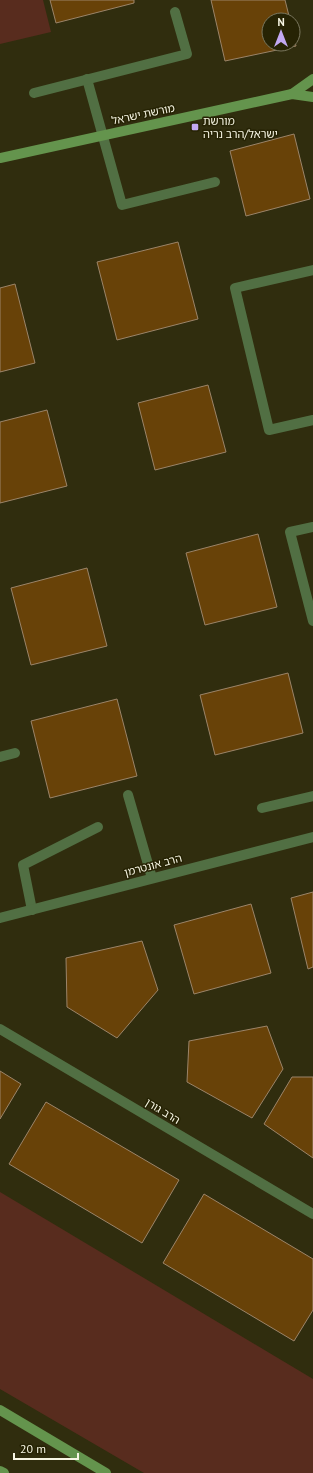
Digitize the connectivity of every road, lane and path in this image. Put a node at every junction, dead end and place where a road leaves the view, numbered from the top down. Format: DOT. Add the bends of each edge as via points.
graph roads {
  1 [pos="175,12"];
  2 [pos="87,79"];
  3 [pos="313,79"];
  4 [pos="34,93"];
  5 [pos="292,94"];
  6 [pos="313,97"];
  7 [pos="102,135"];
  8 [pos="0,158"];
  9 [pos="215,182"];
  10 [pos="313,270"];
  11 [pos="313,420"];
  12 [pos="313,527"];
  13 [pos="313,621"];
  14 [pos="15,753"];
  15 [pos="0,757"];
  16 [pos="128,796"];
  17 [pos="313,796"];
  18 [pos="262,808"];
  19 [pos="98,827"];
  20 [pos="313,837"];
  21 [pos="152,878"];
  22 [pos="32,910"];
  23 [pos="0,918"];
  24 [pos="0,1028"];
  25 [pos="313,1214"];
  26 [pos="0,1410"];
  27 [pos="0,1471"];
  28 [pos="4,1473"];
  29 [pos="106,1473"];
  1 -- 2 [label="street" via="187,54"];
  2 -- 4 [label="street"];
  2 -- 7 [label="street"];
  3 -- 5 [label="street, מורשת ישראל"];
  5 -- 6 [label="street, מורשת ישראל"];
  5 -- 7 [label="street, מורשת ישראל"];
  7 -- 8 [label="street, מורשת ישראל"];
  7 -- 9 [label="street" via="122,205"];
  10 -- 11 [label="street" via="235,288 269,430"];
  12 -- 13 [label="street" via="290,532"];
  14 -- 15 [label="street"];
  16 -- 21 [label="street"];
  17 -- 18 [label="street"];
  19 -- 22 [label="street" via="23,865"];
  20 -- 21 [label="street, הרב אונטרמן"];
  21 -- 22 [label="street, הרב אונטרמן"];
  22 -- 23 [label="street, הרב אונטרמן"];
  24 -- 25 [label="street, הרב גורן"];
  26 -- 29 [label="street"];
  27 -- 28 [label="street"];
}
